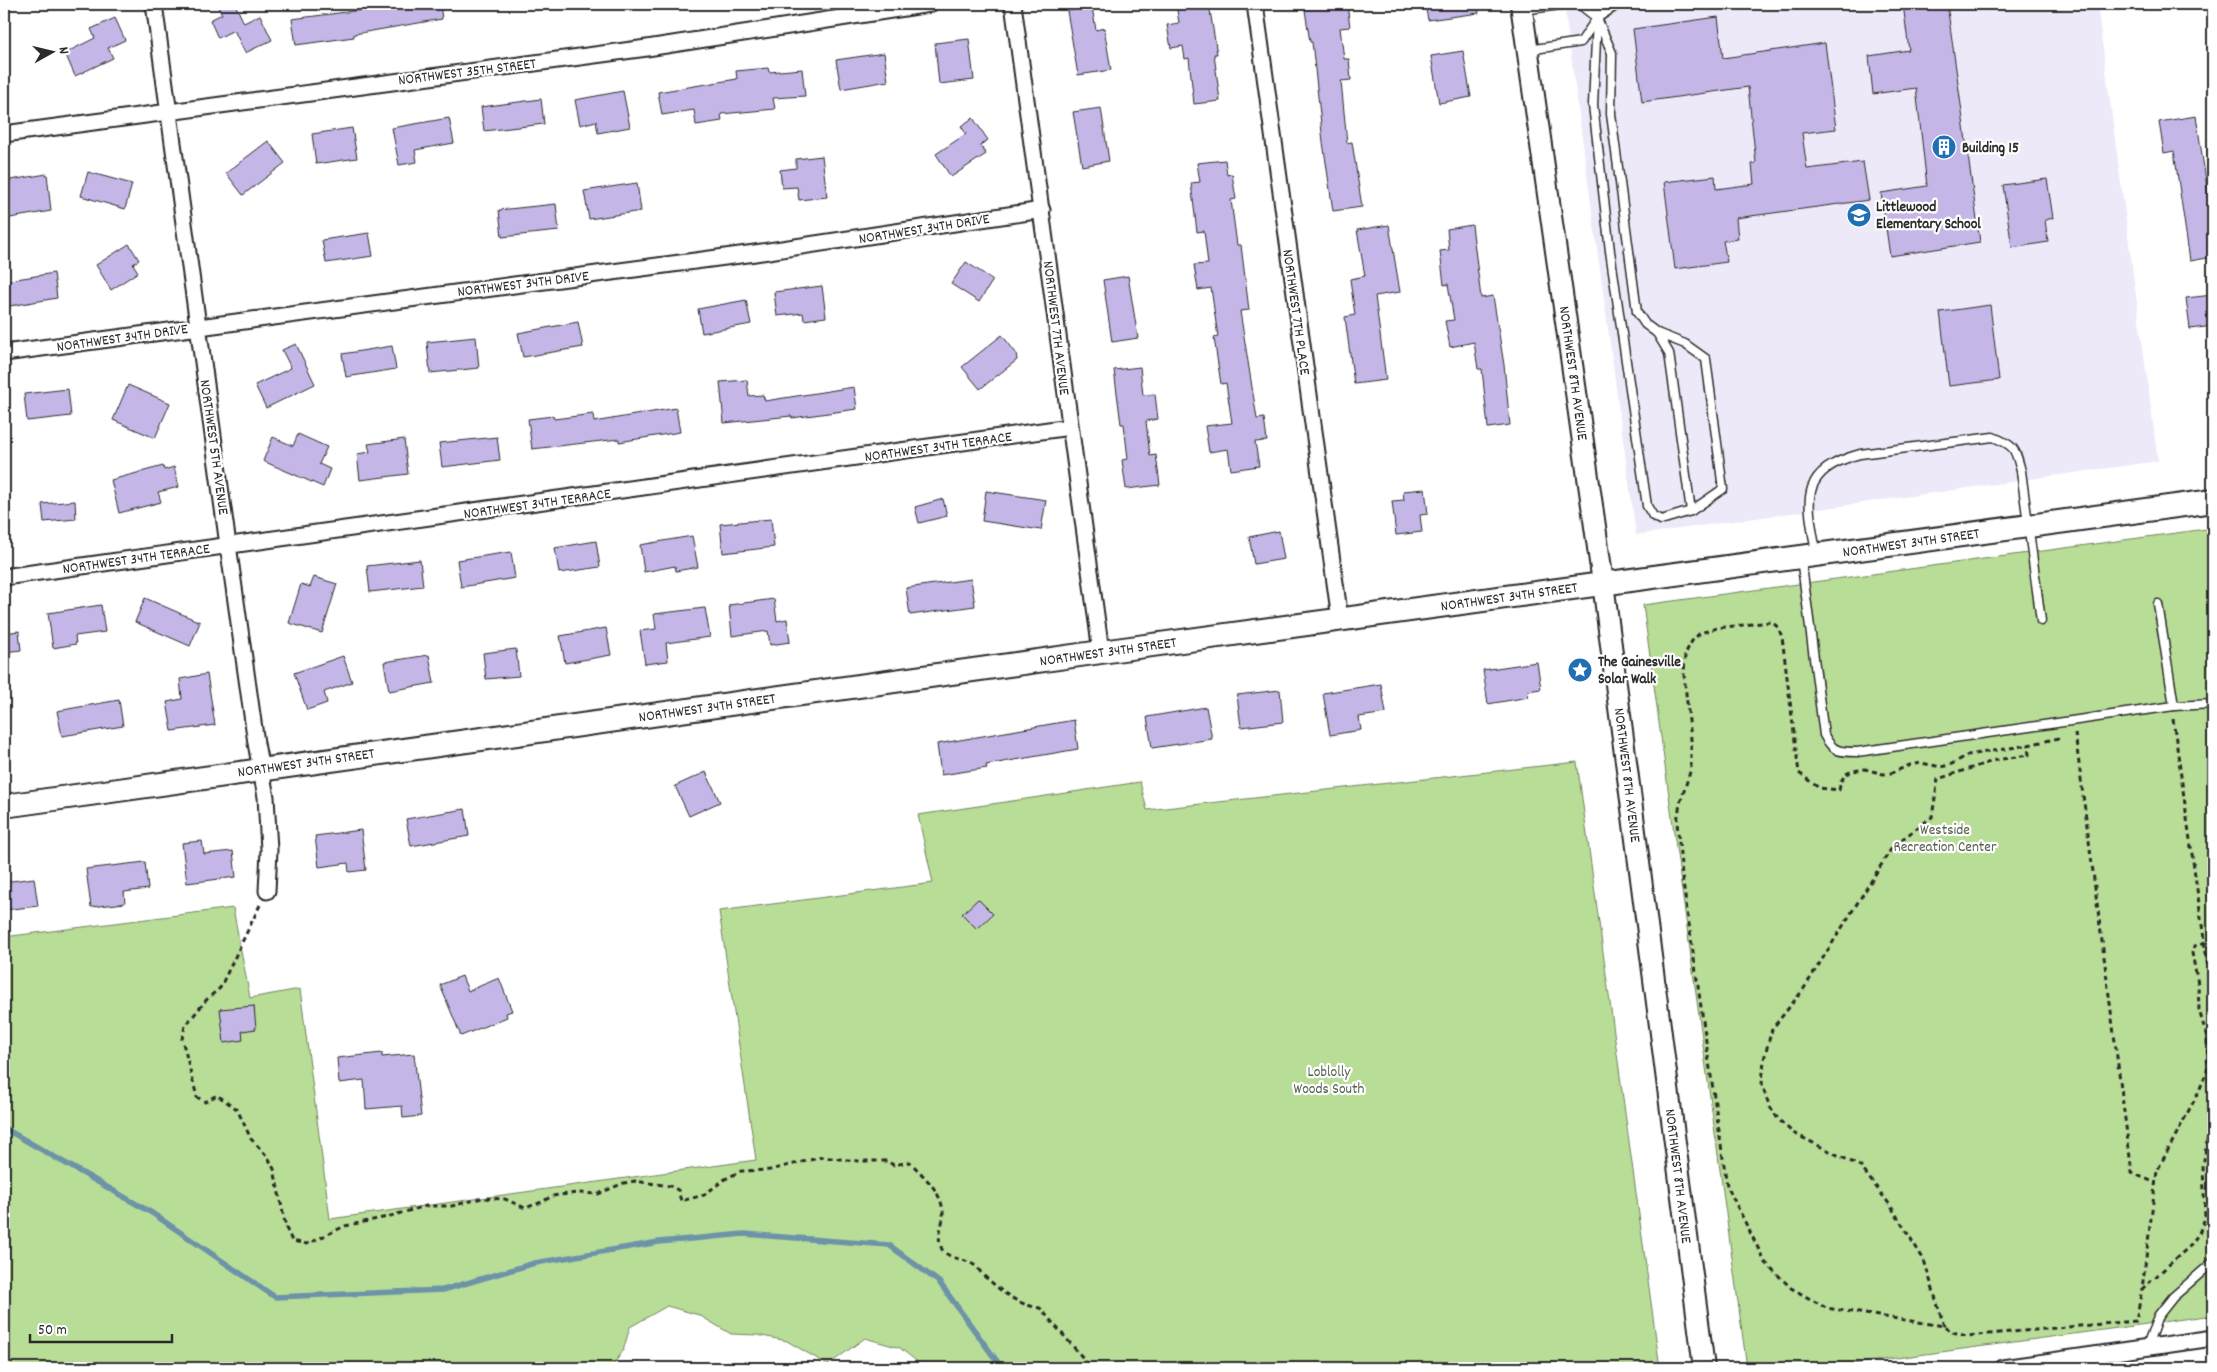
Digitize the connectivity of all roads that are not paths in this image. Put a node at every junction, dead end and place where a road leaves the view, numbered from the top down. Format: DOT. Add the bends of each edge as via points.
graph roads {
  1 [pos="154,4"];
  2 [pos="930,4"];
  3 [pos="1013,4"];
  4 [pos="1255,4"];
  5 [pos="1568,4"];
  6 [pos="1579,4"];
  7 [pos="1596,4"];
  8 [pos="1619,4"];
  9 [pos="1522,7"];
  10 [pos="1598,18"];
  11 [pos="1528,50"];
  12 [pos="168,111"];
  13 [pos="4,134"];
  14 [pos="1042,210"];
  15 [pos="198,327"];
  16 [pos="1657,333"];
  17 [pos="4,353"];
  18 [pos="1070,427"];
  19 [pos="2213,501"];
  20 [pos="1691,511"];
  21 [pos="2029,526"];
  22 [pos="228,545"];
  23 [pos="1808,555"];
  24 [pos="4,577"];
  25 [pos="1604,583"];
  26 [pos="2158,604"];
  27 [pos="1340,619"];
  28 [pos="2041,621"];
  29 [pos="1101,652"];
  30 [pos="2213,704"];
  31 [pos="2174,706"];
  32 [pos="260,768"];
  33 [pos="4,806"];
  34 [pos="267,891"];
  35 [pos="2213,1262"];
  36 [pos="2213,1338"];
  37 [pos="2147,1347"];
  38 [pos="1704,1368"];
  39 [pos="2002,1368"];
  1 -- 12 [label="street, NORTHWEST 5TH AVENUE"];
  2 -- 12 [label="street, NORTHWEST 35TH STREET" via="647,48"];
  3 -- 14 [label="street, NORTHWEST 7TH AVENUE"];
  4 -- 27 [label="street, NORTHWEST 7TH PLACE"];
  5 -- 9 [label="lane"];
  6 -- 10 [label="lane"];
  7 -- 10 [label="lane"];
  8 -- 10 [label="lane"];
  9 -- 11 [label="street, NORTHWEST 8TH AVENUE"];
  10 -- 11 [label="lane" via="1581,42"];
  10 -- 16 [label="lane" via="1612,52 1611,114 1637,312"];
  10 -- 20 [label="lane" via="1594,104 1610,251 1647,506 1661,520"];
  11 -- 25 [label="street, NORTHWEST 8TH AVENUE"];
  12 -- 13 [label="street, NORTHWEST 35TH STREET"];
  12 -- 15 [label="street, NORTHWEST 5TH AVENUE"];
  14 -- 15 [label="street, NORTHWEST 34TH DRIVE" via="755,253"];
  14 -- 18 [label="street, NORTHWEST 7TH AVENUE"];
  15 -- 17 [label="street, NORTHWEST 34TH DRIVE"];
  15 -- 22 [label="street, NORTHWEST 5TH AVENUE"];
  16 -- 20 [label="lane" via="1669,353"];
  16 -- 20 [label="lane" via="1685,344 1706,359 1724,489"];
  18 -- 22 [label="street, NORTHWEST 34TH TERRACE"];
  18 -- 29 [label="street, NORTHWEST 7TH AVENUE"];
  19 -- 21 [label="main road, NORTHWEST 34TH STREET"];
  21 -- 23 [label="main road, NORTHWEST 34TH STREET"];
  21 -- 23 [label="lane" via="2016,450 1993,437 1977,437 1860,454 1844,458 1825,470 1815,479 1809,493"];
  21 -- 28 [label="lane"];
  22 -- 24 [label="street, NORTHWEST 34TH TERRACE"];
  22 -- 32 [label="street, NORTHWEST 5TH AVENUE"];
  23 -- 25 [label="main road, NORTHWEST 34TH STREET"];
  23 -- 31 [label="lane" via="1824,735 1830,746 1842,752"];
  25 -- 27 [label="main road, NORTHWEST 34TH STREET"];
  25 -- 38 [label="street, NORTHWEST 8TH AVENUE"];
  26 -- 31 [label="lane"];
  27 -- 29 [label="main road, NORTHWEST 34TH STREET"];
  29 -- 32 [label="main road, NORTHWEST 34TH STREET"];
  30 -- 31 [label="lane"];
  32 -- 33 [label="main road, NORTHWEST 34TH STREET"];
  32 -- 34 [label="street, NORTHWEST 5TH AVENUE" via="266,797"];
  35 -- 37 [label="lane" via="2173,1297 2158,1316"];
  36 -- 37 [label="street"];
  37 -- 39 [label="street"];
}
